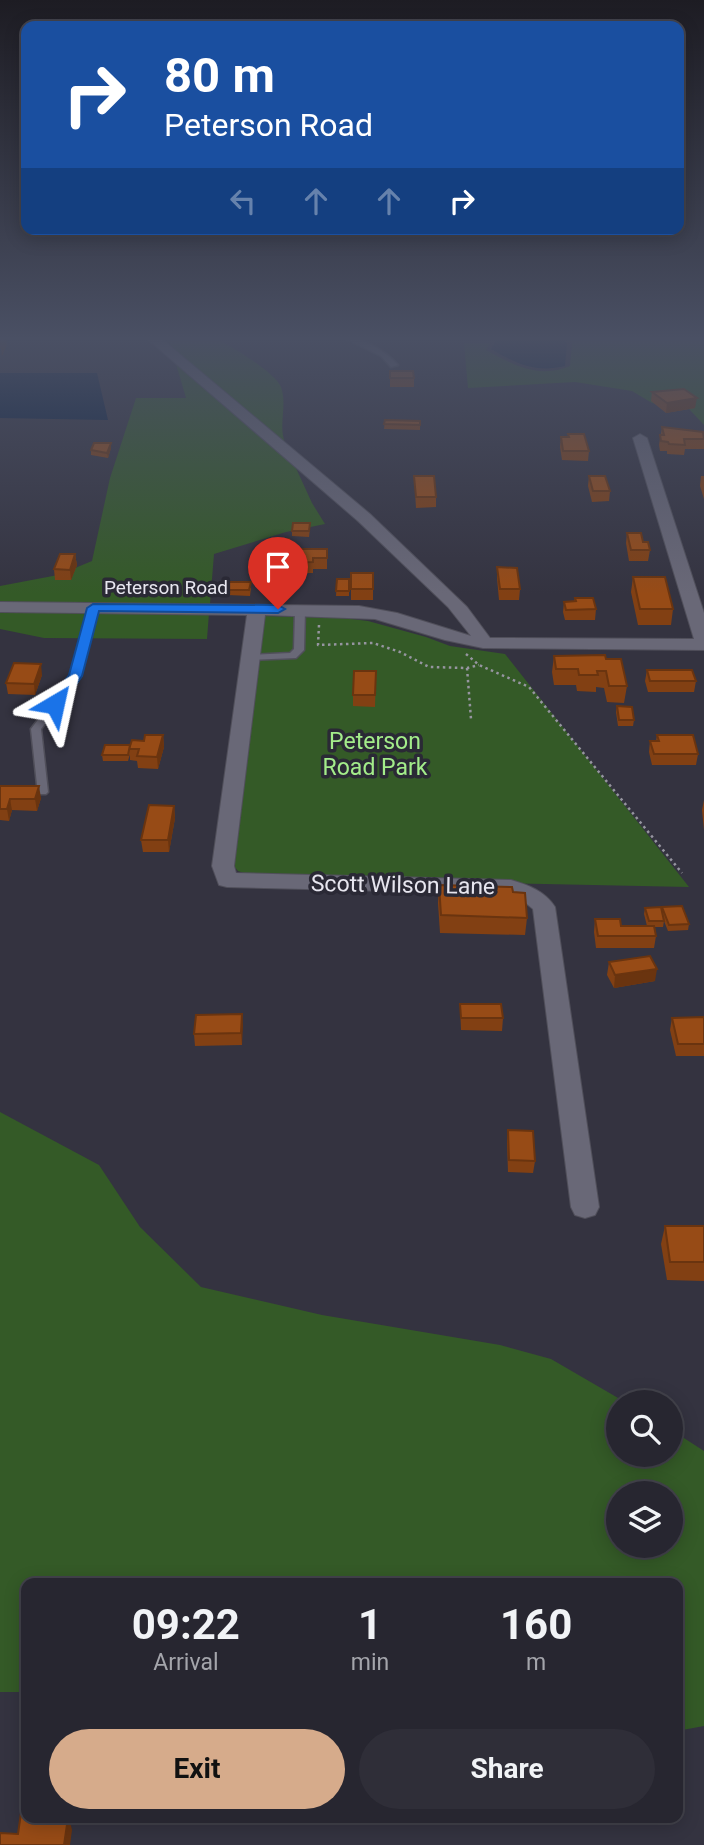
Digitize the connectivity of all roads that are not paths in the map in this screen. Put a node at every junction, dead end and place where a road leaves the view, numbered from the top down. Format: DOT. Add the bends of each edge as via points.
graph roads {
  1 [pos="251,422"];
  2 [pos="640,439"];
  3 [pos="0,607"];
  4 [pos="93,608"];
  5 [pos="257,609"];
  6 [pos="300,610"];
  7 [pos="483,643"];
  8 [pos="704,643"];
  9 [pos="250,659"];
  10 [pos="42,792"];
  11 [pos="585,1207"];
  1 -- 7 [label="street" via="415,565 473,624"];
  2 -- 8 [label="street"];
  3 -- 4 [label="street, Peterson Road"];
  4 -- 5 [label="street, Peterson Road"];
  4 -- 10 [label="lane" via="76,676 36,729"];
  5 -- 6 [label="street, Peterson Road"];
  5 -- 9 [label="street, Scott Wilson Lane"];
  6 -- 7 [label="street, Peterson Road" via="380,613"];
  6 -- 9 [label="lane" via="299,650 293,656"];
  7 -- 8 [label="street, Peterson Road"];
  9 -- 11 [label="street, Scott Wilson Lane" via="223,866 227,880 511,887 544,907"];
}
